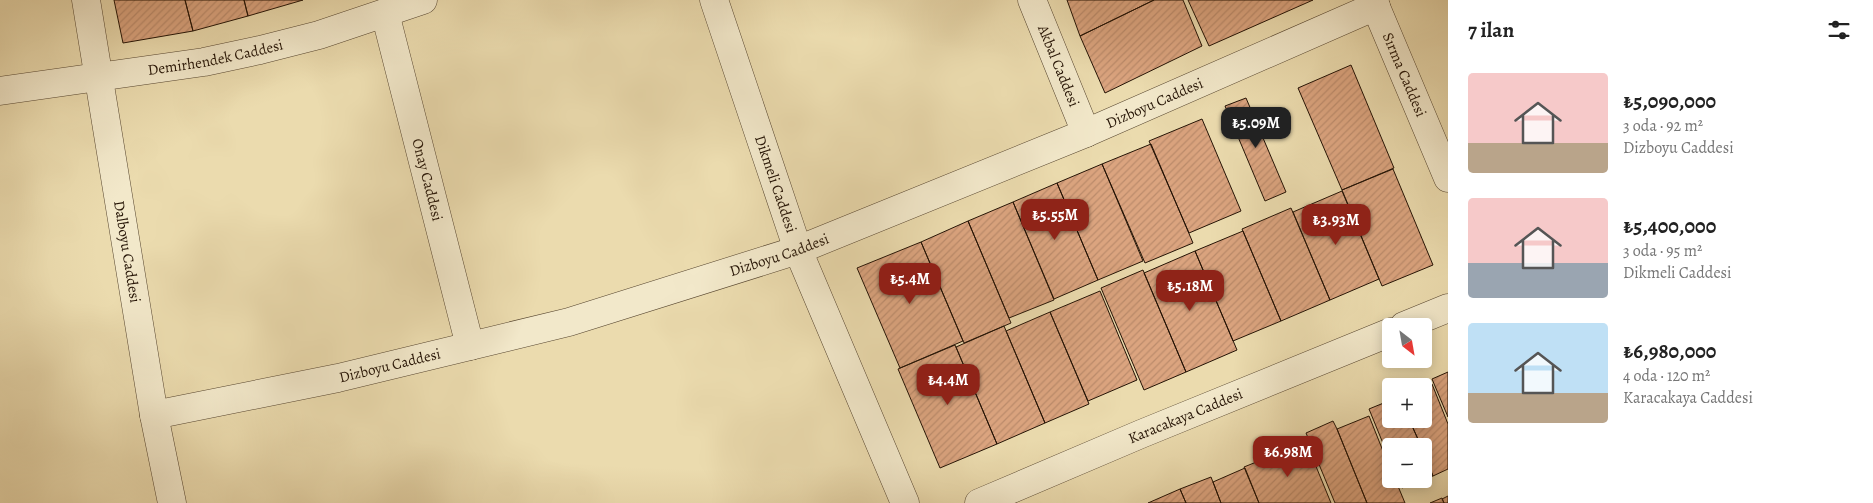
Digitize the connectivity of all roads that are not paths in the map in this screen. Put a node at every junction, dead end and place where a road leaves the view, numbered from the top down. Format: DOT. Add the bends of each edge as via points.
graph roads {
  1 [pos="86,0"];
  2 [pos="423,0"];
  3 [pos="714,0"];
  4 [pos="1032,0"];
  5 [pos="1375,3"];
  6 [pos="385,13"];
  7 [pos="100,76"];
  8 [pos="0,91"];
  9 [pos="1086,132"];
  10 [pos="1448,178"];
  11 [pos="798,250"];
  12 [pos="1448,308"];
  13 [pos="1424,318"];
  14 [pos="1382,336"];
  15 [pos="470,346"];
  16 [pos="154,415"];
  17 [pos="172,503"];
  18 [pos="905,503"];
  19 [pos="979,503"];
  1 -- 7 [label="street, Dalboyu Caddesi"];
  2 -- 6 [label="street, Demirhendek Caddesi"];
  3 -- 11 [label="street, Dikmeli Caddesi"];
  4 -- 9 [label="street, Akbal Caddesi"];
  5 -- 9 [label="street, Dizboyu Caddesi"];
  5 -- 10 [label="street, Sırma Caddesi"];
  6 -- 7 [label="street, Demirhendek Caddesi" via="260,50 204,62"];
  6 -- 15 [label="street, Onay Caddesi"];
  7 -- 8 [label="street, Demirhendek Caddesi"];
  7 -- 16 [label="street, Dalboyu Caddesi"];
  9 -- 11 [label="street, Dizboyu Caddesi"];
  11 -- 15 [label="street, Dizboyu Caddesi" via="569,322"];
  11 -- 18 [label="street, Dikmeli Caddesi"];
  12 -- 13 [label="street"];
  14 -- 19 [label="street, Karacakaya Caddesi"];
  15 -- 16 [label="street, Dizboyu Caddesi" via="338,378"];
  16 -- 17 [label="street, Dalboyu Caddesi"];
}
